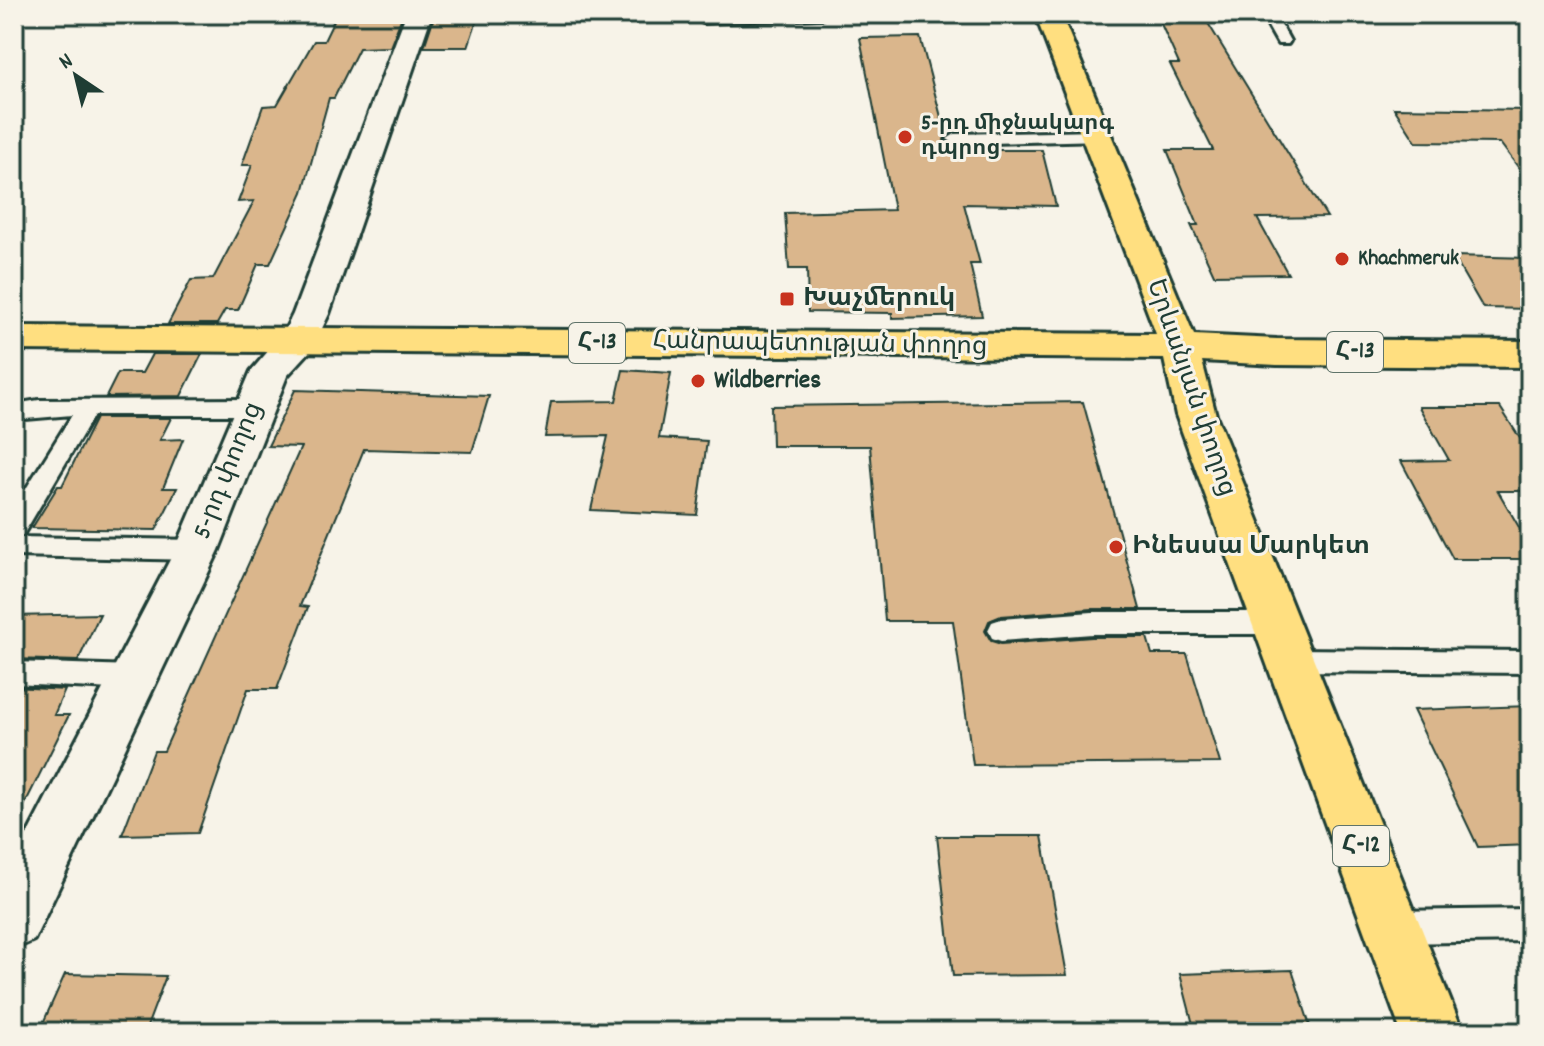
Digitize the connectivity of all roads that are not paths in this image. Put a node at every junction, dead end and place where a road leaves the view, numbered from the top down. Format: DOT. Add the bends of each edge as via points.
graph roads {
  1 [pos="419,14"];
  2 [pos="822,14"];
  3 [pos="1048,14"];
  4 [pos="1268,14"];
  5 [pos="703,19"];
  6 [pos="1283,41"];
  7 [pos="1097,136"];
  8 [pos="955,139"];
  9 [pos="14,338"];
  10 [pos="299,340"];
  11 [pos="1180,347"];
  12 [pos="1530,354"];
  13 [pos="254,407"];
  14 [pos="87,409"];
  15 [pos="14,412"];
  16 [pos="14,528"];
  17 [pos="14,546"];
  18 [pos="197,550"];
  19 [pos="1001,630"];
  20 [pos="1283,641"];
  21 [pos="1530,662"];
  22 [pos="14,673"];
  23 [pos="133,678"];
  24 [pos="14,920"];
  25 [pos="1530,925"];
  26 [pos="1392,927"];
  27 [pos="1432,1032"];
  1 -- 10 [label="street, 5-րդ փողոց"];
  2 -- 5 [label="lane"];
  3 -- 7 [label="main road, Երևանյան փողոց / Հ-12"];
  4 -- 6 [label="lane"];
  7 -- 8 [label="lane"];
  7 -- 11 [label="main road, Երևանյան փողոց / Հ-12"];
  9 -- 10 [label="main road, Հանրապետության փողոց / Հ-13"];
  10 -- 11 [label="main road, Հանրապետության փողոց / Հ-13"];
  10 -- 13 [label="street, 5-րդ փողոց" via="270,371"];
  11 -- 12 [label="main road, Հանրապետության փողոց / Հ-13"];
  11 -- 20 [label="main road, Երևանյան փողոց / Հ-12" via="1196,415"];
  13 -- 14 [label="lane"];
  13 -- 18 [label="street, 5-րդ փողոց"];
  14 -- 15 [label="lane"];
  14 -- 16 [label="lane"];
  17 -- 18 [label="lane"];
  18 -- 23 [label="street, 5-րդ փողոց"];
  19 -- 20 [label="lane" via="1092,623"];
  20 -- 21 [label="lane"];
  20 -- 26 [label="main road, Երևանյան փողոց / Հ-12"];
  22 -- 23 [label="lane"];
  23 -- 24 [label="street, 5-րդ փողոց"];
  25 -- 26 [label="lane"];
  26 -- 27 [label="main road, Երևանյան փողոց / Հ-12"];
}
